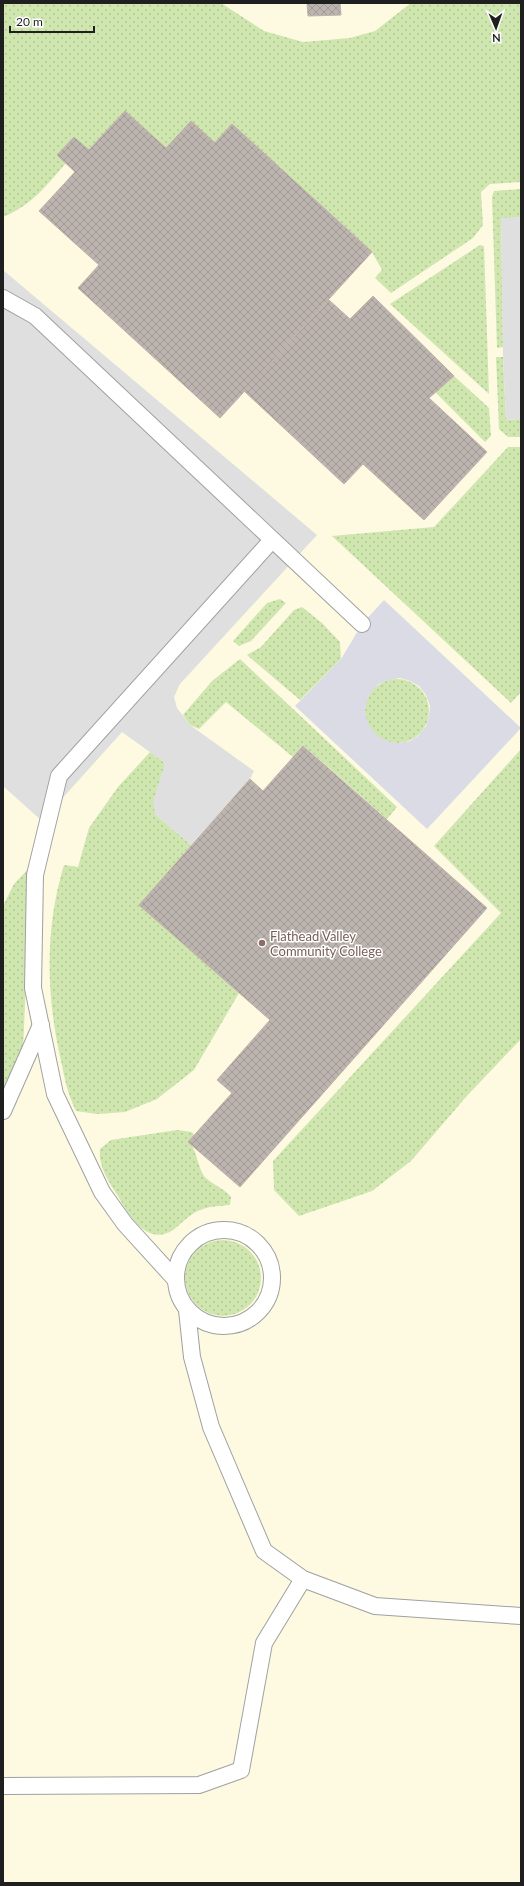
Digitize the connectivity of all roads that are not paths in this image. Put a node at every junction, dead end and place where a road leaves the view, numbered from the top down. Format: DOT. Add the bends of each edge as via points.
graph roads {
  1 [pos="3,298"];
  2 [pos="272,540"];
  3 [pos="362,624"];
  4 [pos="41,1025"];
  5 [pos="3,1112"];
  6 [pos="175,1279"];
  7 [pos="187,1310"];
  8 [pos="303,1579"];
  9 [pos="521,1616"];
  10 [pos="3,1786"];
  1 -- 2 [label="lane" via="35,316"];
  2 -- 3 [label="lane"];
  2 -- 4 [label="lane" via="60,776 35,875 32,988"];
  4 -- 5 [label="lane"];
  4 -- 6 [label="lane" via="55,1094 102,1192 125,1224"];
  6 -- 7 [label="lane" via="178,1296"];
  6 -- 7 [label="lane" via="177,1264 185,1249 196,1238 210,1232 226,1230 241,1233 265,1252 271,1266 272,1282 269,1297 260,1310 248,1320 232,1326 215,1326 200,1320"];
  7 -- 8 [label="lane" via="192,1357 211,1427 264,1551"];
  8 -- 9 [label="lane" via="375,1606"];
  8 -- 10 [label="lane" via="264,1643 241,1770 199,1786"];
}
